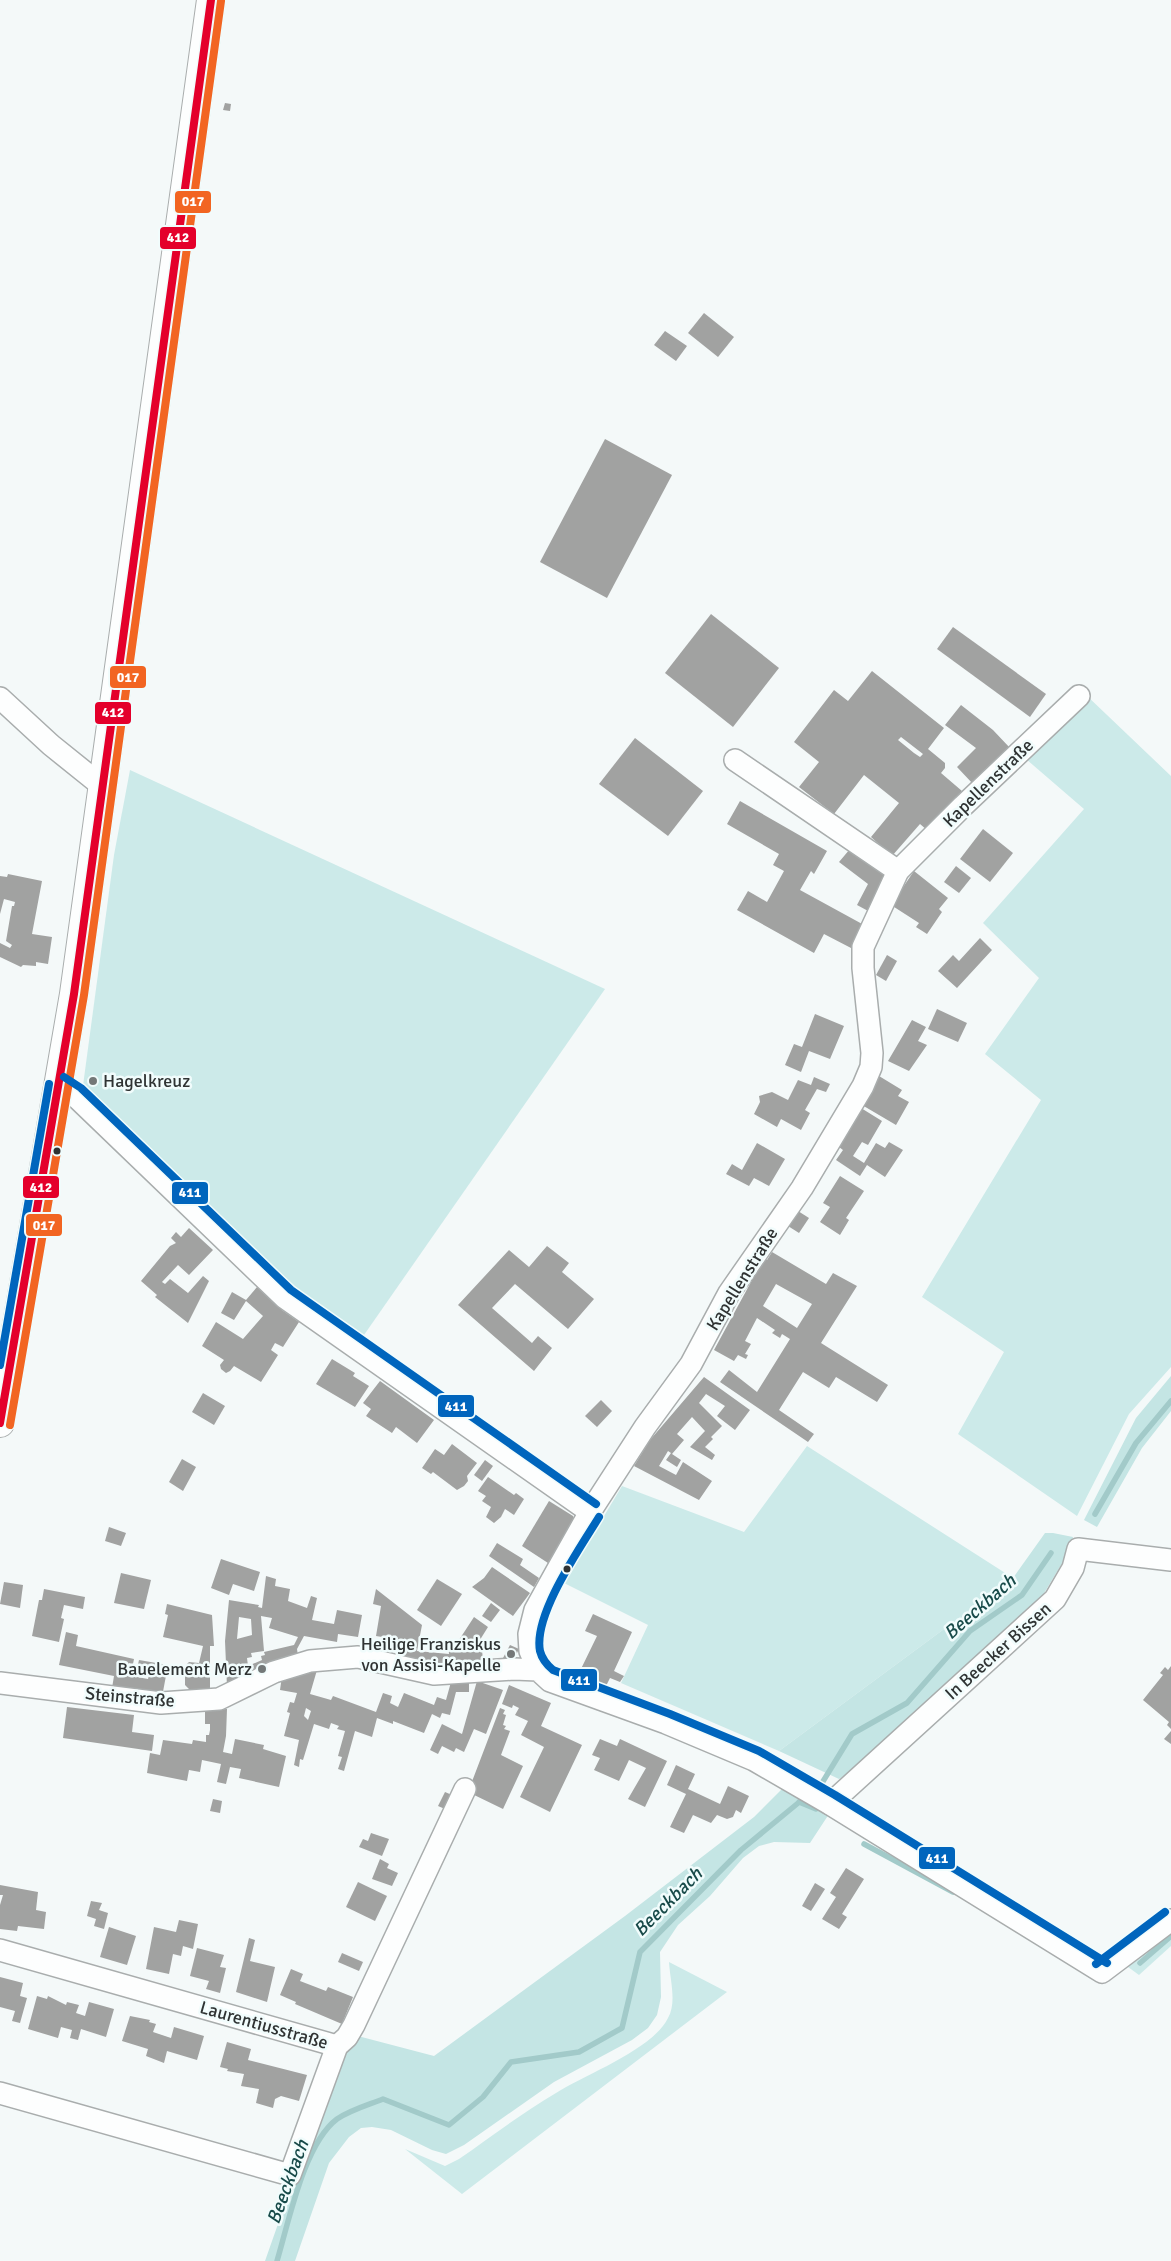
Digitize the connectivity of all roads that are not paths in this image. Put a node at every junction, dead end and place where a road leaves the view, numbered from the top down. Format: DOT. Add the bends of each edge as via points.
graph roads {
  1 [pos="211,0"];
  2 [pos="1079,696"];
  3 [pos="0,698"];
  4 [pos="735,760"];
  5 [pos="102,786"];
  6 [pos="898,871"];
  7 [pos="59,1086"];
  8 [pos="0,1423"];
  9 [pos="590,1512"];
  10 [pos="1171,1560"];
  11 [pos="538,1670"];
  12 [pos="0,1683"];
  13 [pos="465,1789"];
  14 [pos="830,1804"];
  15 [pos="1171,1920"];
  16 [pos="0,1950"];
  17 [pos="337,2046"];
  18 [pos="0,2093"];
  1 -- 5 [label="main road"];
  2 -- 6 [label="street, Kapellenstraße"];
  3 -- 5 [label="street"];
  4 -- 6 [label="street"];
  5 -- 7 [label="main road"];
  6 -- 9 [label="street, Kapellenstraße" via="863,947 872,1053 871,1067 863,1086 802,1188 729,1293 691,1364"];
  7 -- 8 [label="main road"];
  7 -- 9 [label="street" via="74,1095 285,1298"];
  9 -- 11 [label="street, Kapellenstraße" via="535,1610 529,1634 530,1651"];
  10 -- 14 [label="street, In Beecker Bissen" via="1078,1549 1074,1568 1055,1599"];
  11 -- 12 [label="street, Steinstraße" via="434,1674 358,1657 310,1661 274,1672 220,1699 161,1703"];
  11 -- 14 [label="street" via="550,1681 666,1723 754,1760"];
  13 -- 17 [label="street, Laurentiusstraße" via="354,2025"];
  14 -- 15 [label="street" via="1102,1972"];
  16 -- 17 [label="street, Laurentiusstraße"];
  17 -- 18 [label="street" via="290,2175"];
}
